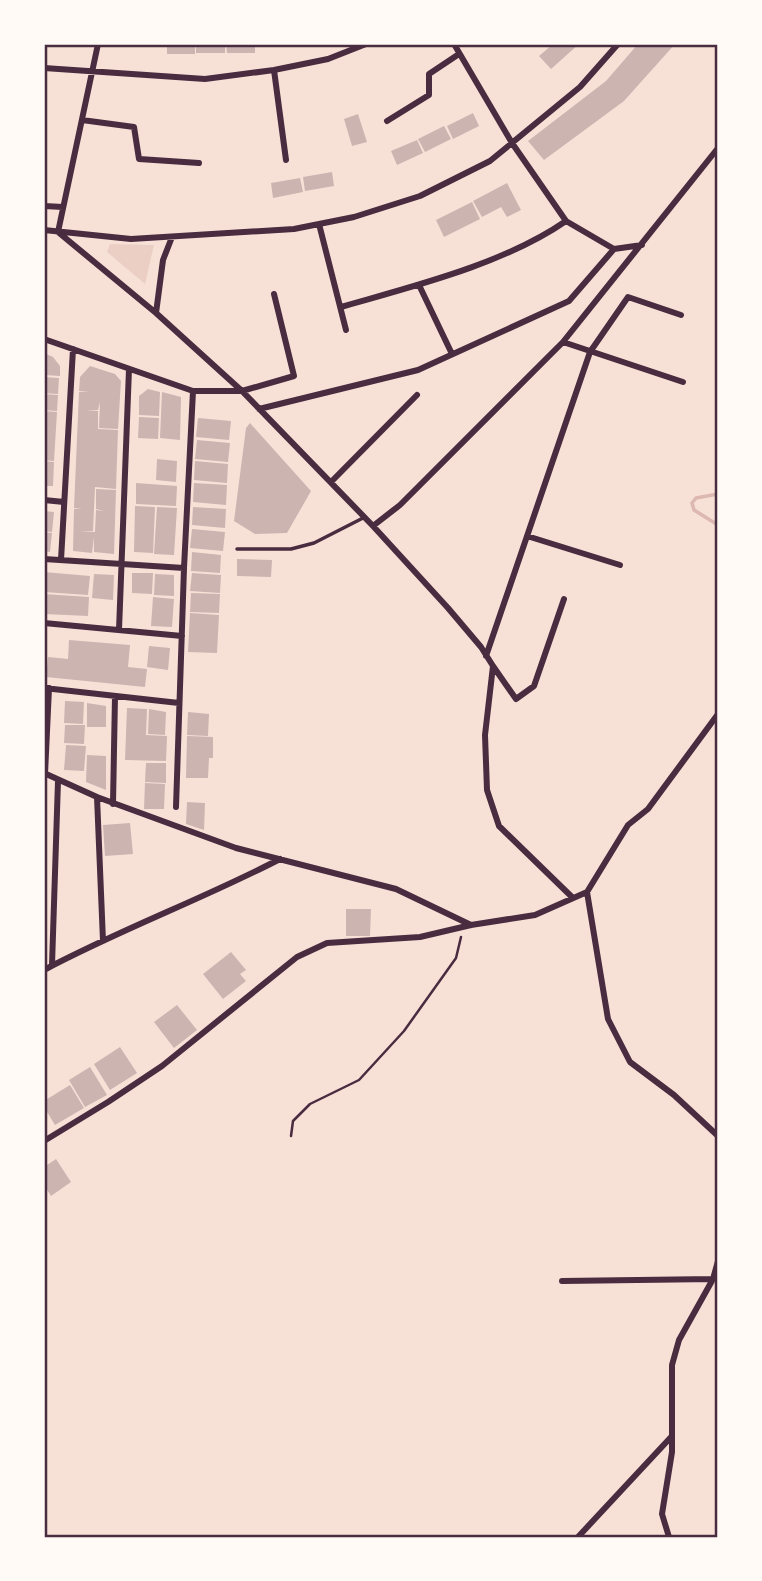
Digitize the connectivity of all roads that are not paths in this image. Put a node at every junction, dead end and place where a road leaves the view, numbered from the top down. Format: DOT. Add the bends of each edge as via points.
graph roads {
  1 [pos="98,44"];
  2 [pos="366,44"];
  3 [pos="454,44"];
  4 [pos="618,44"];
  5 [pos="459,54"];
  6 [pos="44,68"];
  7 [pos="274,70"];
  8 [pos="92,73"];
  9 [pos="82,120"];
  10 [pos="387,121"];
  11 [pos="512,143"];
  12 [pos="718,148"];
  13 [pos="286,160"];
  14 [pos="199,163"];
  15 [pos="44,206"];
  16 [pos="63,207"];
  17 [pos="566,221"];
  18 [pos="319,224"];
  19 [pos="44,230"];
  20 [pos="58,232"];
  21 [pos="172,237"];
  22 [pos="642,244"];
  23 [pos="614,248"];
  24 [pos="419,285"];
  25 [pos="274,294"];
  26 [pos="341,307"];
  27 [pos="156,313"];
  28 [pos="681,315"];
  29 [pos="346,330"];
  30 [pos="44,339"];
  31 [pos="563,342"];
  32 [pos="73,349"];
  33 [pos="590,352"];
  34 [pos="452,355"];
  35 [pos="129,369"];
  36 [pos="683,382"];
  37 [pos="193,391"];
  38 [pos="242,391"];
  39 [pos="417,395"];
  40 [pos="259,409"];
  41 [pos="331,482"];
  42 [pos="44,500"];
  43 [pos="64,502"];
  44 [pos="365,517"];
  45 [pos="373,526"];
  46 [pos="527,536"];
  47 [pos="237,548"];
  48 [pos="44,559"];
  49 [pos="61,560"];
  50 [pos="122,565"];
  51 [pos="620,565"];
  52 [pos="184,568"];
  53 [pos="564,599"];
  54 [pos="44,623"];
  55 [pos="120,630"];
  56 [pos="182,636"];
  57 [pos="486,656"];
  58 [pos="493,666"];
  59 [pos="46,688"];
  60 [pos="116,696"];
  61 [pos="179,703"];
  62 [pos="718,714"];
  63 [pos="44,774"];
  64 [pos="58,781"];
  65 [pos="97,797"];
  66 [pos="113,804"];
  67 [pos="176,807"];
  68 [pos="280,859"];
  69 [pos="587,892"];
  70 [pos="573,898"];
  71 [pos="467,926"];
  72 [pos="103,941"];
  73 [pos="52,965"];
  74 [pos="44,970"];
  75 [pos="718,1136"];
  76 [pos="44,1141"];
  77 [pos="718,1261"];
  78 [pos="713,1279"];
  79 [pos="562,1281"];
  80 [pos="672,1436"];
  81 [pos="578,1537"];
  82 [pos="669,1537"];
  1 -- 8 [label="street"];
  2 -- 7 [label="street" via="328,59"];
  3 -- 5 [label="street"];
  4 -- 11 [label="street" via="580,86"];
  5 -- 10 [label="street" via="429,74 429,95"];
  5 -- 11 [label="street"];
  6 -- 8 [label="street"];
  7 -- 8 [label="street" via="205,79"];
  7 -- 13 [label="street"];
  8 -- 9 [label="street"];
  9 -- 14 [label="street" via="134,127 139,159"];
  9 -- 16 [label="street"];
  11 -- 17 [label="street"];
  11 -- 18 [label="street" via="490,161 420,196"];
  12 -- 22 [label="street"];
  15 -- 16 [label="street"];
  16 -- 20 [label="street"];
  17 -- 23 [label="street"];
  17 -- 24 [label="street" via="544,236"];
  18 -- 21 [label="street"];
  18 -- 26 [label="street"];
  19 -- 20 [label="street"];
  20 -- 21 [label="street" via="131,239"];
  20 -- 27 [label="street"];
  21 -- 27 [label="street" via="163,261"];
  22 -- 23 [label="street"];
  22 -- 31 [label="street"];
  23 -- 34 [label="street" via="569,301"];
  24 -- 26 [label="street"];
  24 -- 34 [label="street"];
  25 -- 38 [label="street" via="294,376"];
  26 -- 29 [label="street"];
  27 -- 38 [label="street"];
  28 -- 33 [label="street" via="628,297"];
  30 -- 32 [label="street"];
  31 -- 33 [label="street"];
  31 -- 45 [label="street" via="400,505"];
  32 -- 35 [label="street"];
  32 -- 43 [label="street"];
  33 -- 36 [label="street"];
  33 -- 46 [label="street"];
  34 -- 40 [label="street" via="418,370"];
  35 -- 37 [label="street"];
  35 -- 50 [label="street"];
  37 -- 38 [label="street"];
  37 -- 52 [label="street"];
  38 -- 40 [label="street"];
  39 -- 41 [label="street"];
  40 -- 41 [label="street"];
  41 -- 44 [label="street"];
  42 -- 43 [label="street"];
  43 -- 49 [label="street"];
  44 -- 45 [label="street"];
  44 -- 47 [label="lane" via="291,549"];
  45 -- 57 [label="street"];
  46 -- 51 [label="street"];
  46 -- 57 [label="street"];
  48 -- 49 [label="street"];
  49 -- 50 [label="street"];
  50 -- 52 [label="street"];
  50 -- 55 [label="street"];
  52 -- 56 [label="street"];
  53 -- 58 [label="street" via="534,686 516,699"];
  54 -- 55 [label="street"];
  55 -- 56 [label="street"];
  56 -- 61 [label="street"];
  57 -- 58 [label="street"];
  58 -- 70 [label="street" via="485,735 487,790 499,826"];
  59 -- 60 [label="street"];
  59 -- 63 [label="street"];
  60 -- 61 [label="street"];
  60 -- 66 [label="street"];
  61 -- 67 [label="street"];
  62 -- 69 [label="street" via="648,809 628,825"];
  63 -- 64 [label="street"];
  64 -- 65 [label="street"];
  64 -- 73 [label="street"];
  65 -- 66 [label="street"];
  65 -- 72 [label="street"];
  66 -- 68 [label="street"];
  68 -- 71 [label="street" via="396,889"];
  68 -- 72 [label="street"];
  69 -- 70 [label="street"];
  69 -- 75 [label="street" via="608,1019 629,1062"];
  70 -- 71 [label="street" via="535,915"];
  71 -- 76 [label="street" via="419,937 327,943 297,957 162,1066"];
  72 -- 73 [label="street"];
  73 -- 74 [label="street"];
  77 -- 78 [label="street"];
  78 -- 79 [label="street"];
  78 -- 80 [label="street" via="679,1340 672,1365"];
  80 -- 81 [label="street"];
  80 -- 82 [label="street" via="662,1514"];
}
